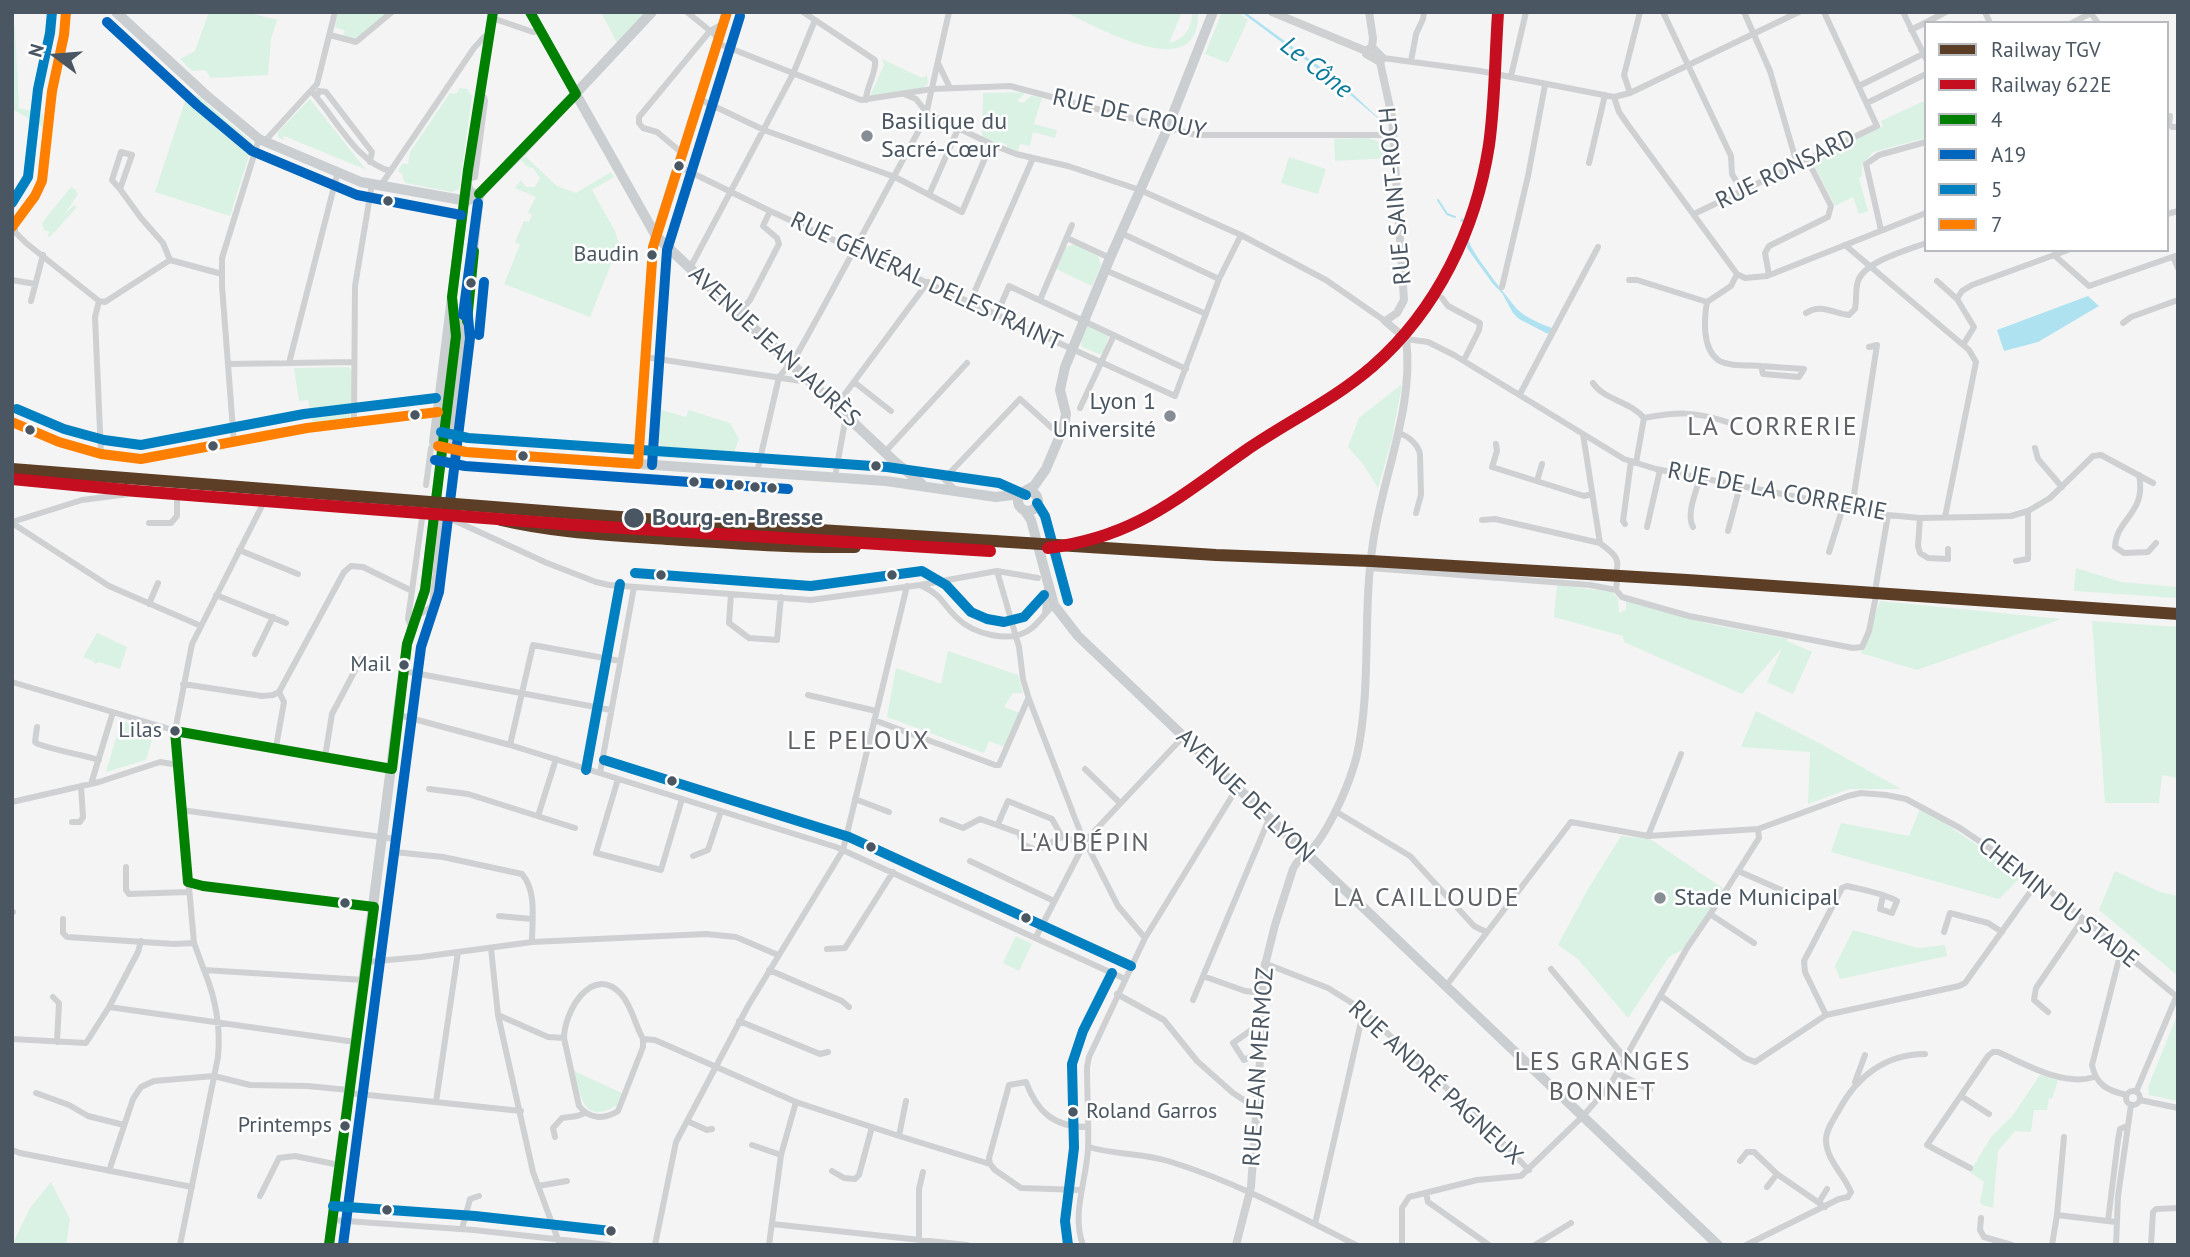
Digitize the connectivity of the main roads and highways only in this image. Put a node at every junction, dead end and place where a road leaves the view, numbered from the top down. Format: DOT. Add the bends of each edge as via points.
graph roads {
  1 [pos="116,12"];
  2 [pos="652,12"];
  3 [pos="727,12"];
  4 [pos="1213,12"];
  5 [pos="576,94"];
  6 [pos="479,194"];
  7 [pos="464,201"];
  8 [pos="656,236"];
  9 [pos="452,298"];
  10 [pos="467,321"];
  11 [pos="456,337"];
  12 [pos="442,446"];
  13 [pos="891,460"];
  14 [pos="1046,469"];
  15 [pos="890,481"];
  16 [pos="905,483"];
  17 [pos="925,486"];
  18 [pos="1022,493"];
  19 [pos="996,497"];
  20 [pos="1037,498"];
  21 [pos="1027,512"];
  22 [pos="329,1245"];
  23 [pos="1718,1245"];
  1 -- 7 [label="main road" via="262,140 349,178"];
  2 -- 5 [label="main road"];
  3 -- 8 [label="main road"];
  4 -- 14 [label="main road" via="1060,380 1066,414"];
  5 -- 6 [label="main road"];
  5 -- 8 [label="main road, AVENUE JEAN JAURÈS"];
  6 -- 7 [label="main road"];
  6 -- 10 [label="main road"];
  7 -- 9 [label="main road"];
  8 -- 13 [label="main road, AVENUE JEAN JAURÈS"];
  9 -- 11 [label="main road"];
  9 -- 12 [label="main road" via="438,412"];
  10 -- 11 [label="main road"];
  10 -- 12 [label="main road"];
  11 -- 22 [label="main road" via="425,590 411,627 404,671"];
  12 -- 15 [label="main road" via="466,452"];
  13 -- 15 [label="main road"];
  13 -- 16 [label="main road, AVENUE JEAN JAURÈS"];
  13 -- 17 [label="main road, AVENUE JEAN JAURÈS"];
  14 -- 18 [label="main road" via="1034,486"];
  14 -- 20 [label="main road"];
  15 -- 16 [label="main road"];
  16 -- 17 [label="main road"];
  17 -- 19 [label="main road, AVENUE JEAN JAURÈS"];
  18 -- 19 [label="main road, AVENUE JEAN JAURÈS"];
  18 -- 20 [label="main road" via="1031,492"];
  18 -- 21 [label="main road" via="1018,499"];
  19 -- 21 [label="main road, AVENUE JEAN JAURÈS"];
  20 -- 21 [label="main road"];
  21 -- 23 [label="main road, AVENUE DE LYON" via="1054,604 1078,636"];
}
